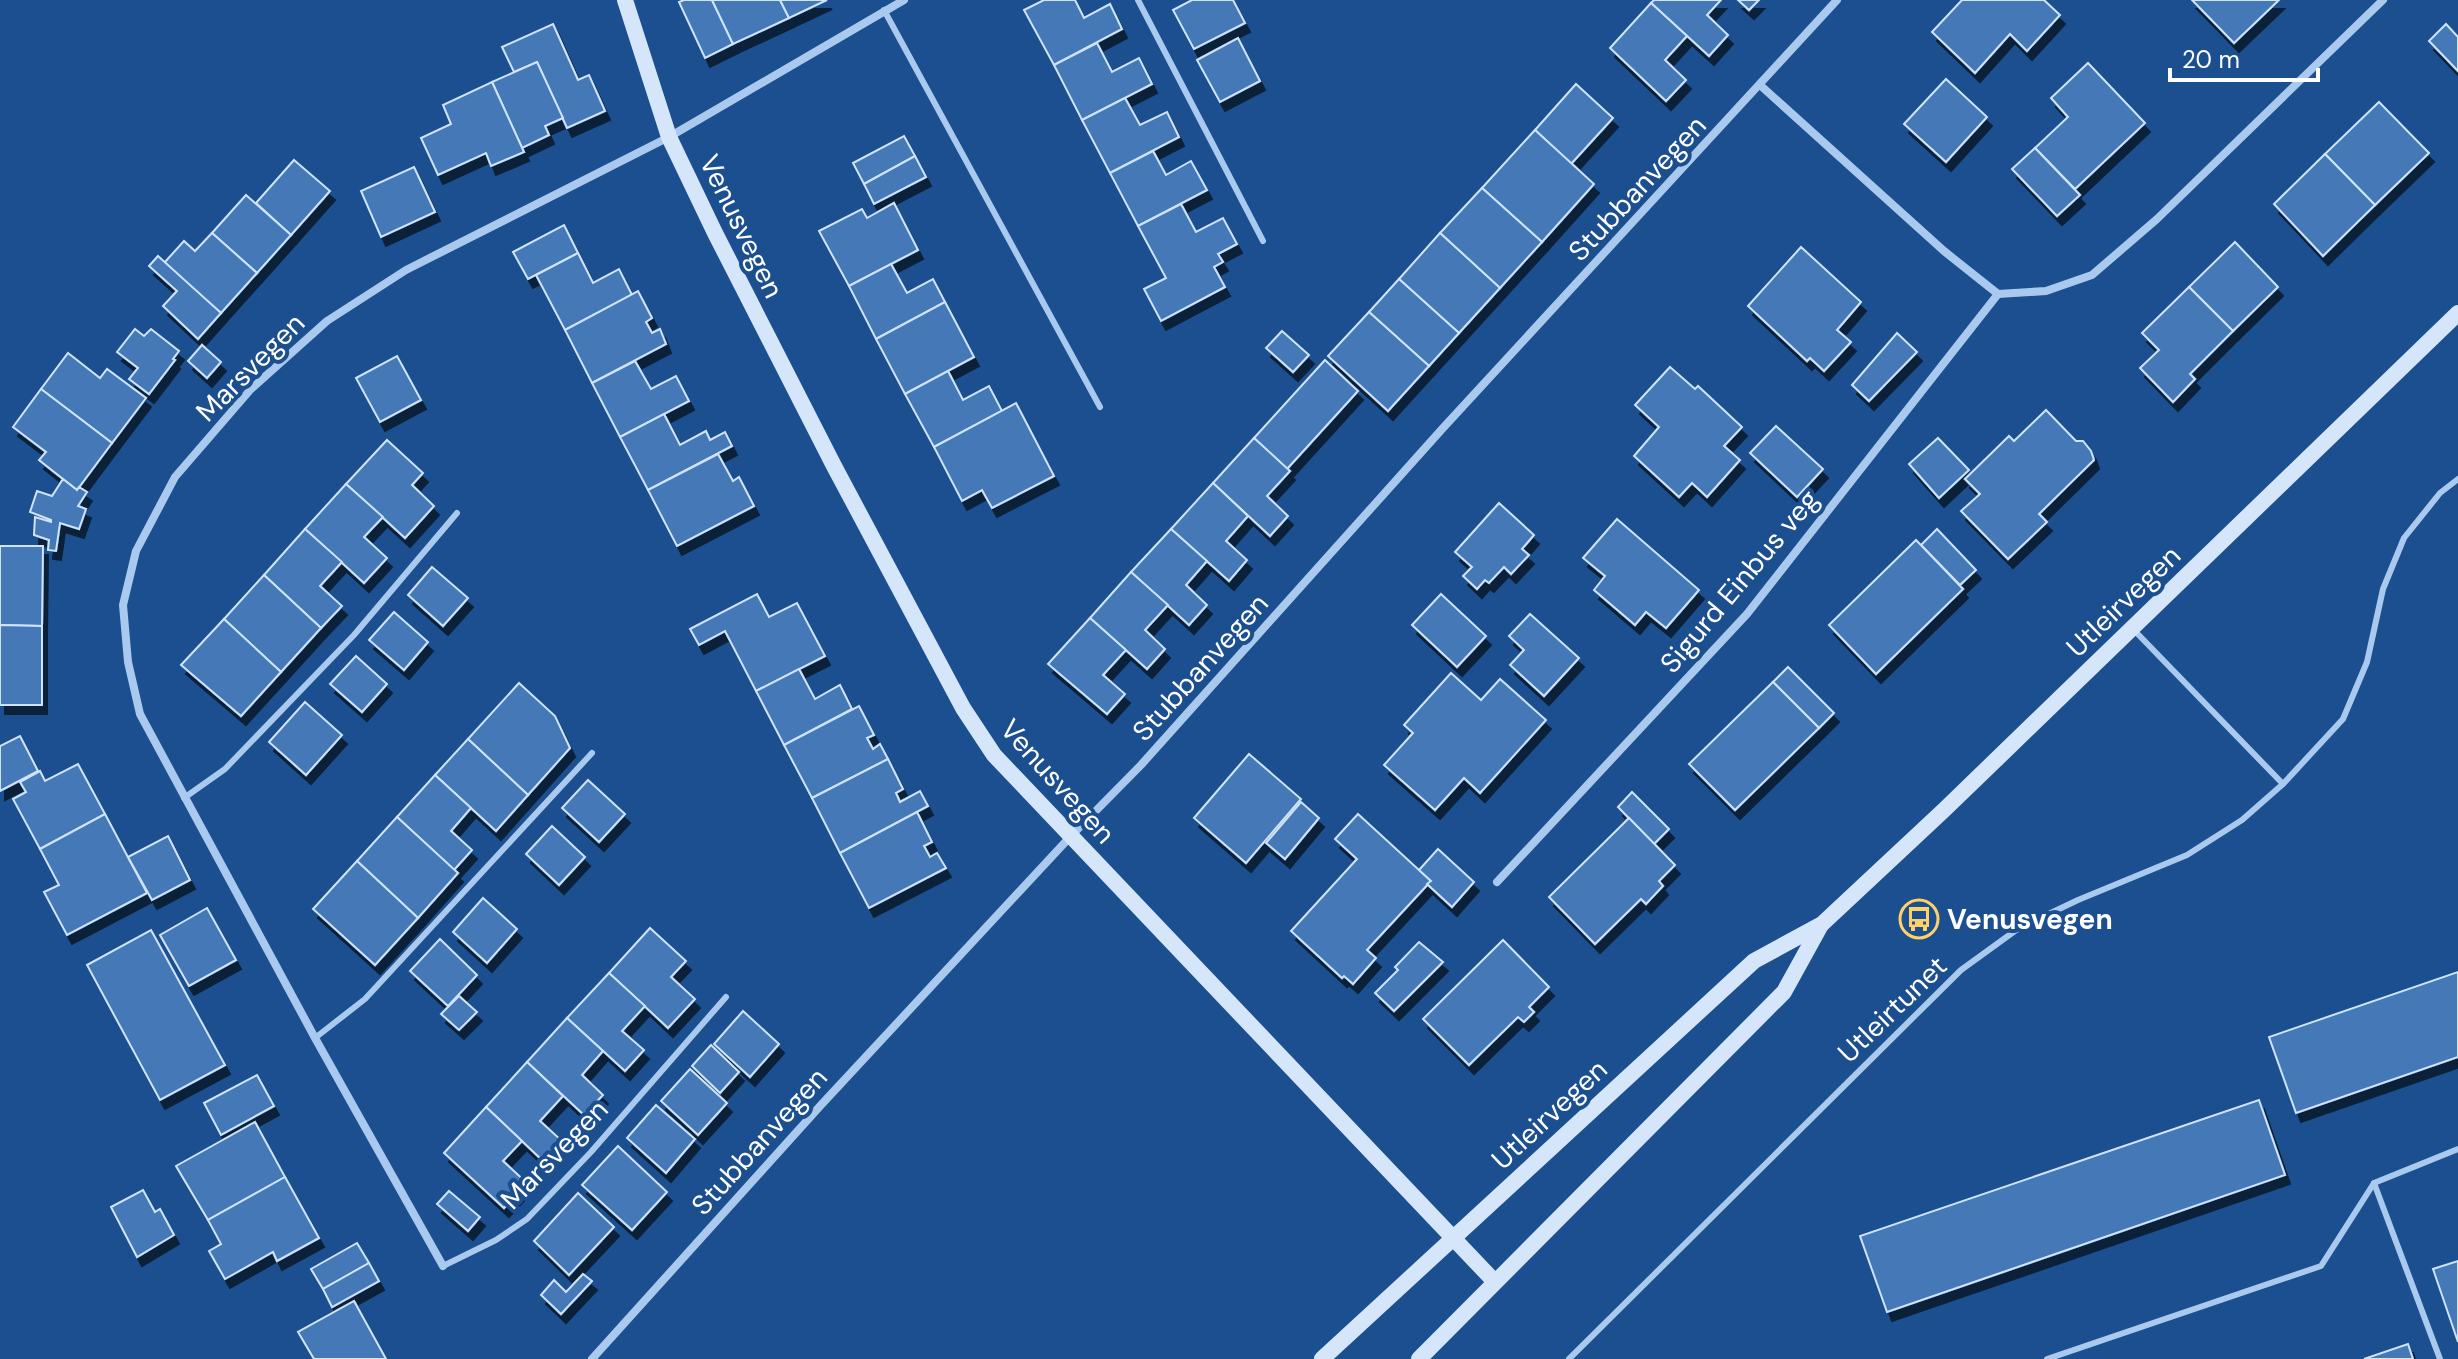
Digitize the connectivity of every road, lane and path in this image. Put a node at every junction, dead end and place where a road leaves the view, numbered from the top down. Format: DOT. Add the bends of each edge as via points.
graph roads {
  1 [pos="625,0"];
  2 [pos="904,0"];
  3 [pos="1138,0"];
  4 [pos="1837,0"];
  5 [pos="2383,0"];
  6 [pos="884,10"];
  7 [pos="1760,85"];
  8 [pos="669,137"];
  9 [pos="1263,241"];
  10 [pos="1998,294"];
  11 [pos="2458,313"];
  12 [pos="1100,407"];
  13 [pos="2458,479"];
  14 [pos="457,513"];
  15 [pos="2132,628"];
  16 [pos="592,753"];
  17 [pos="2283,784"];
  18 [pos="184,798"];
  19 [pos="1070,837"];
  20 [pos="1497,882"];
  21 [pos="1822,924"];
  22 [pos="726,997"];
  23 [pos="315,1038"];
  24 [pos="2458,1149"];
  25 [pos="2374,1183"];
  26 [pos="1452,1239"];
  27 [pos="443,1266"];
  28 [pos="1494,1281"];
  29 [pos="592,1359"];
  30 [pos="1322,1359"];
  31 [pos="1419,1359"];
  32 [pos="1569,1359"];
  33 [pos="2047,1359"];
  34 [pos="2440,1359"];
  1 -- 8 [label="main road, Venusvegen"];
  2 -- 6 [label="street, Venusvegen"];
  3 -- 9 [label="lane"];
  4 -- 7 [label="street, Stubbanvegen"];
  5 -- 10 [label="street" via="2092,275 2046,291"];
  6 -- 8 [label="street, Venusvegen"];
  6 -- 12 [label="lane"];
  7 -- 10 [label="street"];
  7 -- 19 [label="street, Stubbanvegen"];
  8 -- 18 [label="street, Marsvegen" via="406,270 327,321 251,389 175,477 136,551 123,605 140,714"];
  8 -- 19 [label="main road, Venusvegen" via="963,708 994,755"];
  10 -- 20 [label="street, Sigurd Einbus veg" via="1747,614"];
  11 -- 15 [label="main road, Utleirvegen"];
  13 -- 17 [label="lane, Utleirtunet" via="2404,538 2383,589 2367,662 2343,719"];
  14 -- 18 [label="lane" via="354,635 225,769"];
  15 -- 17 [label="lane"];
  15 -- 21 [label="main road, Utleirvegen"];
  16 -- 23 [label="lane" via="365,999"];
  17 -- 32 [label="lane, Utleirtunet" via="2242,820 2187,855 2019,928 1961,970"];
  18 -- 23 [label="street, Marsvegen"];
  19 -- 26 [label="main road, Venusvegen"];
  19 -- 29 [label="street, Stubbanvegen"];
  21 -- 26 [label="main road, Utleirvegen" via="1754,961"];
  21 -- 28 [label="main road, Utleirvegen" via="1784,992"];
  22 -- 27 [label="lane, Marsvegen" via="527,1219"];
  23 -- 27 [label="street, Marsvegen"];
  24 -- 25 [label="lane"];
  25 -- 33 [label="lane" via="2321,1266"];
  25 -- 34 [label="lane"];
  26 -- 28 [label="main road, Venusvegen"];
  26 -- 30 [label="main road, Utleirvegen"];
  28 -- 31 [label="main road, Utleirvegen"];
}
